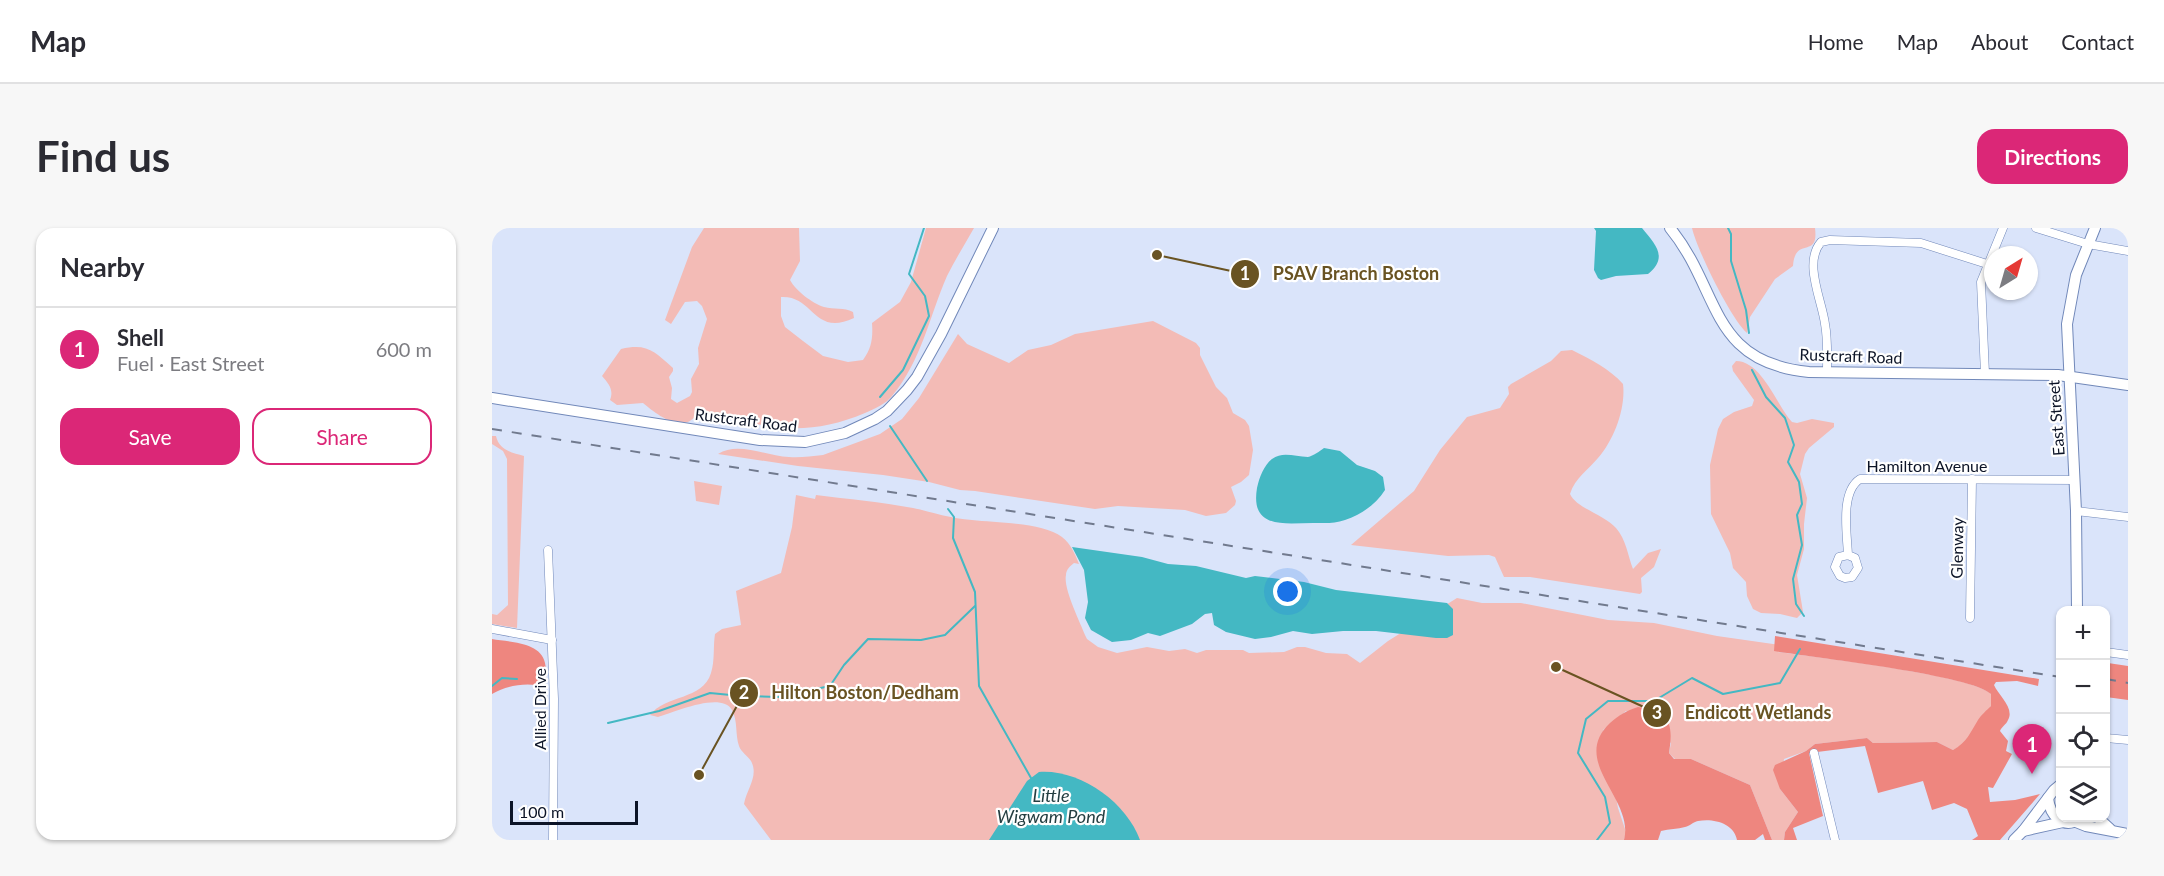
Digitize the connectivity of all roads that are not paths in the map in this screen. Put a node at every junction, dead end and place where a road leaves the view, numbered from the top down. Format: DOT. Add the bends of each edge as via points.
graph roads {
  1 [pos="993,228"];
  2 [pos="1670,228"];
  3 [pos="2003,228"];
  4 [pos="2036,228"];
  5 [pos="2095,228"];
  6 [pos="2088,244"];
  7 [pos="1995,246"];
  8 [pos="2128,251"];
  9 [pos="1984,263"];
  10 [pos="1984,272"];
  11 [pos="1827,372"];
  12 [pos="1985,374"];
  13 [pos="2069,376"];
  14 [pos="2128,385"];
  15 [pos="492,398"];
  16 [pos="1972,479"];
  17 [pos="2075,480"];
  18 [pos="2076,511"];
  19 [pos="2128,517"];
  20 [pos="548,550"];
  21 [pos="1848,555"];
  22 [pos="2077,606"];
  23 [pos="1970,618"];
  24 [pos="492,629"];
  25 [pos="552,640"];
  26 [pos="2110,653"];
  27 [pos="2128,655"];
  28 [pos="2110,738"];
  29 [pos="2128,740"];
  30 [pos="1814,753"];
  31 [pos="2056,789"];
  32 [pos="2048,798"];
  33 [pos="2056,817"];
  34 [pos="2063,822"];
  35 [pos="2082,822"];
  36 [pos="2102,822"];
  37 [pos="2110,829"];
  38 [pos="2023,831"];
  39 [pos="2128,834"];
  40 [pos="553,840"];
  41 [pos="1835,840"];
  42 [pos="2014,840"];
  1 -- 15 [label="main road, Rustcraft Road" via="912,384 887,411 839,436 805,442 768,441"];
  2 -- 11 [label="main road, Rustcraft Road" via="1716,313 1740,345 1760,359 1782,367"];
  3 -- 7 [label="street"];
  4 -- 6 [label="street"];
  5 -- 6 [label="main road, East Street"];
  6 -- 8 [label="street"];
  6 -- 13 [label="main road, East Street" via="2068,309"];
  9 -- 11 [label="street" via="1920,243 1821,242 1814,268 1825,324"];
  10 -- 12 [label="street" via="1981,292"];
  11 -- 12 [label="main road, Rustcraft Road"];
  12 -- 13 [label="main road, Rustcraft Road"];
  13 -- 14 [label="main road, Rustcraft Road"];
  13 -- 17 [label="main road, East Street"];
  16 -- 17 [label="street, Hamilton Avenue"];
  16 -- 21 [label="street, Hamilton Avenue" via="1860,479 1848,495"];
  16 -- 23 [label="street, Glenway"];
  17 -- 18 [label="main road, East Street"];
  18 -- 19 [label="street"];
  18 -- 22 [label="main road, East Street"];
  20 -- 25 [label="street, Allied Drive"];
  24 -- 25 [label="street"];
  25 -- 40 [label="street, Allied Drive"];
  26 -- 27 [label="street"];
  28 -- 29 [label="street"];
  30 -- 41 [label="street"];
  31 -- 32 [label="main road"];
  32 -- 33 [label="main road"];
  32 -- 38 [label="main road"];
  34 -- 38 [label="main road"];
  35 -- 37 [label="main road"];
  36 -- 37 [label="main road"];
  37 -- 39 [label="main road"];
  38 -- 42 [label="main road"];
}
